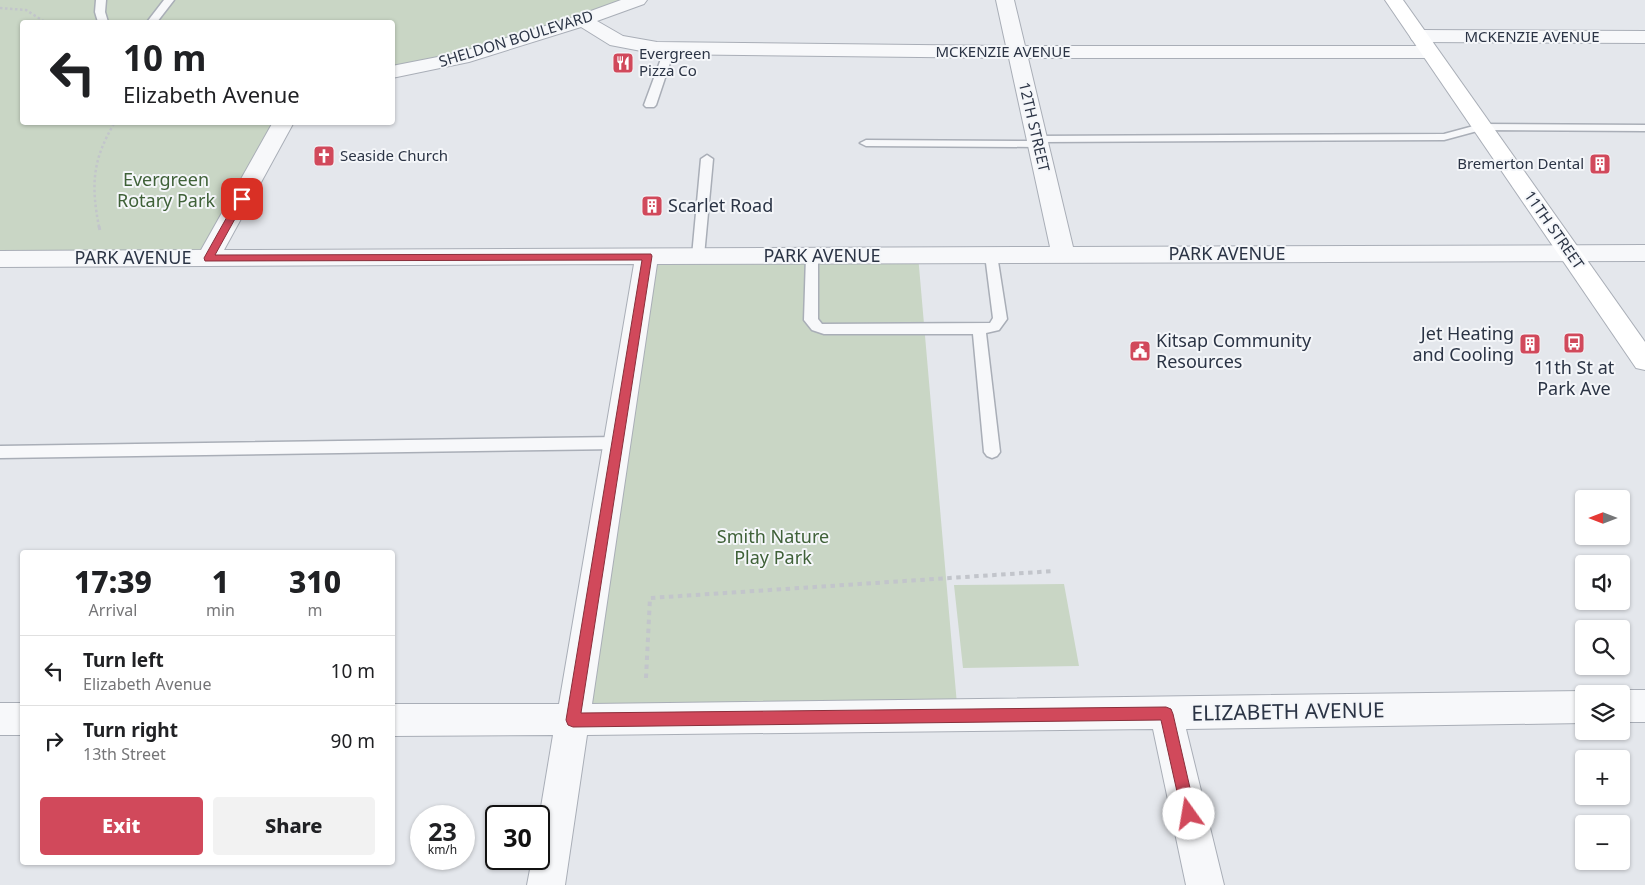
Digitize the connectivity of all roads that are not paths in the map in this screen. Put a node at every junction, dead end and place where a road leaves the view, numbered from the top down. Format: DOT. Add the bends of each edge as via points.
graph roads {
  1 [pos="101,0"];
  2 [pos="638,0"];
  3 [pos="1005,0"];
  4 [pos="1394,0"];
  5 [pos="168,2"];
  6 [pos="102,20"];
  7 [pos="146,20"];
  8 [pos="154,20"];
  9 [pos="583,20"];
  10 [pos="1645,37"];
  11 [pos="1424,44"];
  12 [pos="670,48"];
  13 [pos="1017,52"];
  14 [pos="395,71"];
  15 [pos="650,105"];
  16 [pos="282,125"];
  17 [pos="1481,126"];
  18 [pos="1645,128"];
  19 [pos="1037,141"];
  20 [pos="866,142"];
  21 [pos="707,159"];
  22 [pos="1570,252"];
  23 [pos="1645,252"];
  24 [pos="1063,254"];
  25 [pos="991,255"];
  26 [pos="647,256"];
  27 [pos="698,256"];
  28 [pos="812,256"];
  29 [pos="208,258"];
  30 [pos="0,259"];
  31 [pos="979,329"];
  32 [pos="1645,361"];
  33 [pos="618,443"];
  34 [pos="0,452"];
  35 [pos="992,452"];
  36 [pos="1630,706"];
  37 [pos="1645,706"];
  38 [pos="1575,707"];
  39 [pos="1166,714"];
  40 [pos="0,719"];
  41 [pos="20,719"];
  42 [pos="395,720"];
  43 [pos="573,720"];
  44 [pos="546,885"];
  45 [pos="1205,885"];
  1 -- 6 [label="lane"];
  2 -- 9 [label="street, SHELDON BOULEVARD"];
  3 -- 13 [label="street, 12TH STREET"];
  4 -- 11 [label="main road, 11TH STREET"];
  5 -- 7 [label="lane"];
  5 -- 8 [label="lane"];
  9 -- 12 [label="street, MCKENZIE AVENUE" via="617,41"];
  9 -- 14 [label="street, SHELDON BOULEVARD" via="462,58"];
  10 -- 11 [label="street, MCKENZIE AVENUE"];
  11 -- 13 [label="street, MCKENZIE AVENUE"];
  11 -- 17 [label="main road, 11TH STREET"];
  12 -- 13 [label="street, MCKENZIE AVENUE"];
  12 -- 15 [label="lane"];
  13 -- 19 [label="street, 12TH STREET"];
  16 -- 29 [label="street"];
  17 -- 18 [label="lane"];
  17 -- 19 [label="lane" via="1444,137"];
  17 -- 22 [label="main road, 11TH STREET"];
  19 -- 20 [label="lane"];
  19 -- 24 [label="street, 12TH STREET"];
  21 -- 27 [label="lane"];
  22 -- 23 [label="street, PARK AVENUE"];
  22 -- 24 [label="street, PARK AVENUE"];
  22 -- 32 [label="main road, 11TH STREET"];
  24 -- 25 [label="street, PARK AVENUE"];
  25 -- 28 [label="street, PARK AVENUE"];
  25 -- 31 [label="lane" via="1000,319 994,327"];
  26 -- 27 [label="street, PARK AVENUE"];
  26 -- 29 [label="street, PARK AVENUE"];
  26 -- 33 [label="street"];
  27 -- 28 [label="street, PARK AVENUE"];
  28 -- 31 [label="lane" via="810,320 817,327"];
  29 -- 30 [label="street, PARK AVENUE"];
  31 -- 35 [label="lane"];
  33 -- 34 [label="lane"];
  33 -- 43 [label="street"];
  36 -- 37 [label="street"];
  38 -- 39 [label="street, ELIZABETH AVENUE"];
  39 -- 43 [label="street, ELIZABETH AVENUE"];
  39 -- 45 [label="street"];
  40 -- 41 [label="street"];
  42 -- 43 [label="street, ELIZABETH AVENUE"];
  43 -- 44 [label="street"];
}
